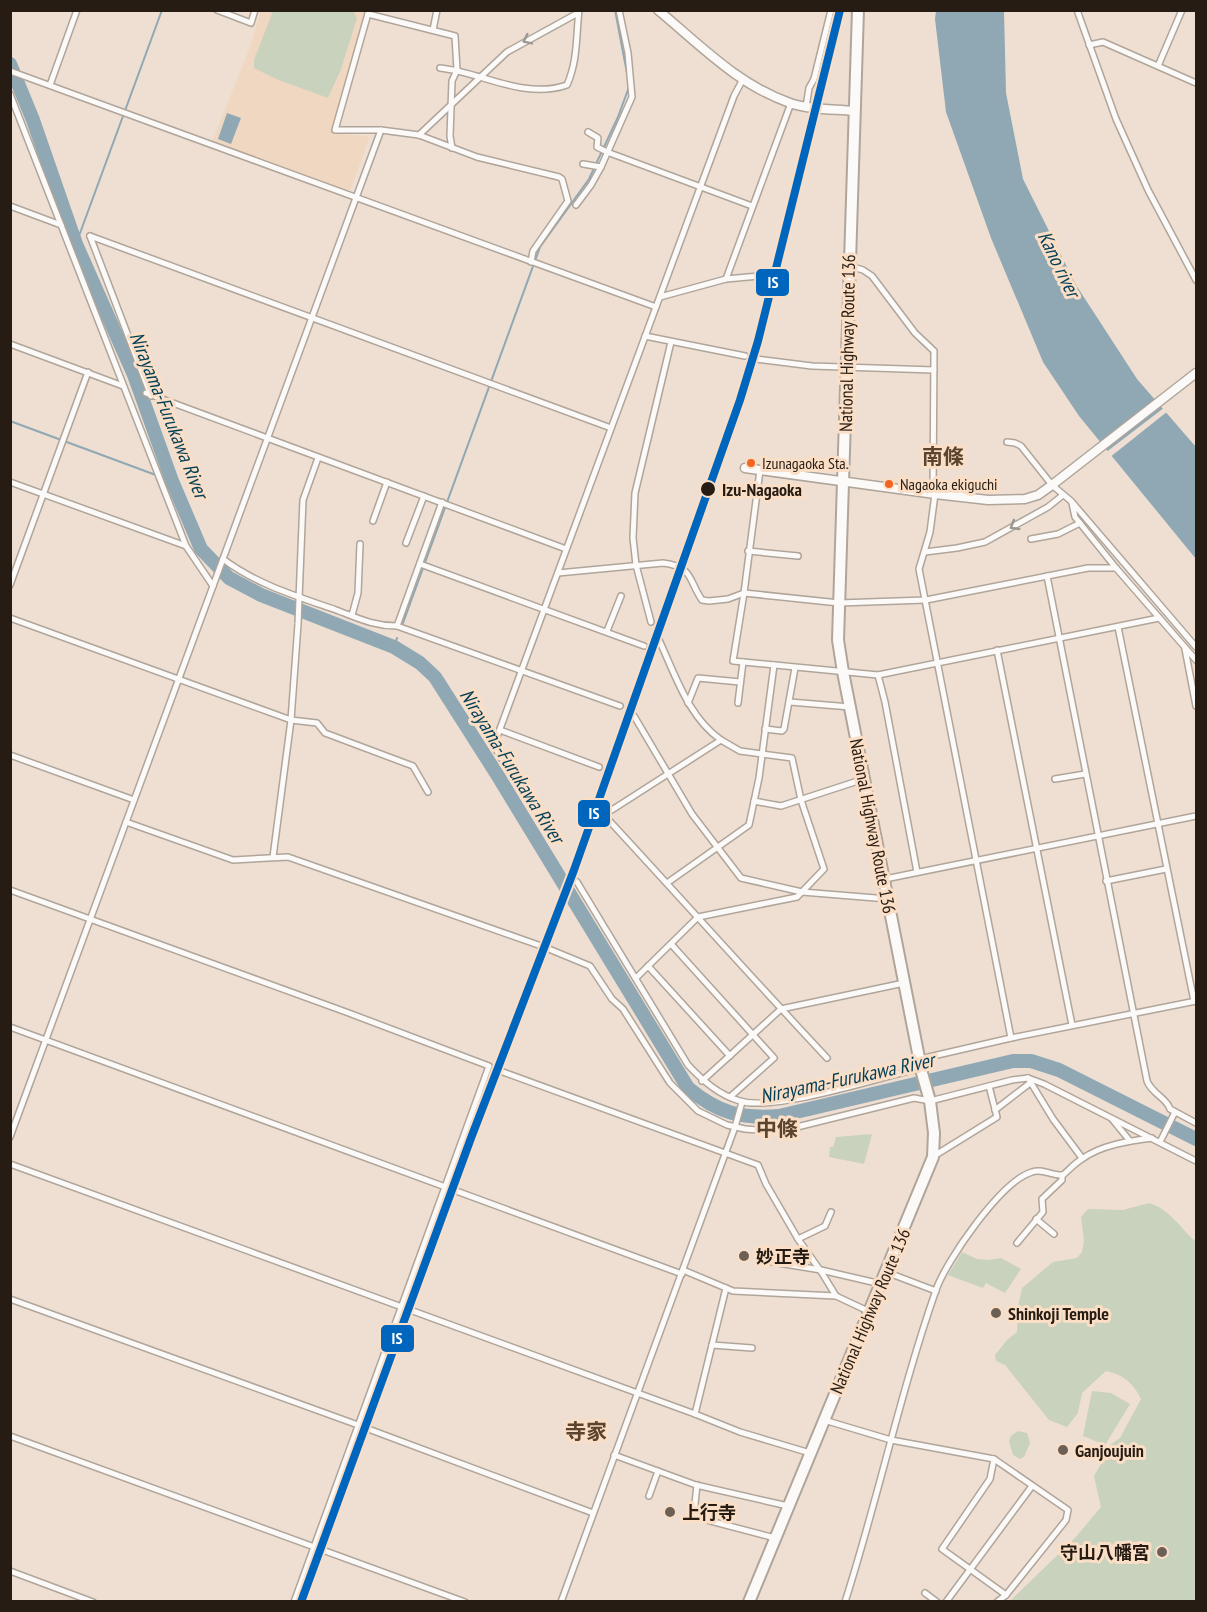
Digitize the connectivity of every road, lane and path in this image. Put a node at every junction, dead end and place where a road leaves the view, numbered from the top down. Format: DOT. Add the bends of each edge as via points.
graph roads {
  1 [pos="77,10"];
  2 [pos="217,10"];
  3 [pos="255,10"];
  4 [pos="437,10"];
  5 [pos="619,10"];
  6 [pos="657,10"];
  7 [pos="674,10"];
  8 [pos="831,10"];
  9 [pos="858,10"];
  10 [pos="1077,10"];
  11 [pos="1182,10"];
  12 [pos="368,12"];
  13 [pos="579,12"];
  14 [pos="666,17"];
  15 [pos="433,30"];
  16 [pos="1089,45"];
  17 [pos="1158,66"];
  18 [pos="440,68"];
  19 [pos="457,70"];
  20 [pos="10,71"];
  21 [pos="479,78"];
  22 [pos="743,80"];
  23 [pos="1197,83"];
  24 [pos="50,85"];
  25 [pos="10,94"];
  26 [pos="791,104"];
  27 [pos="451,106"];
  28 [pos="806,106"];
  29 [pos="854,111"];
  30 [pos="381,130"];
  31 [pos="588,132"];
  32 [pos="419,135"];
  33 [pos="452,148"];
  34 [pos="604,151"];
  35 [pos="583,164"];
  36 [pos="598,166"];
  37 [pos="700,186"];
  38 [pos="356,197"];
  39 [pos="576,205"];
  40 [pos="10,206"];
  41 [pos="752,206"];
  42 [pos="61,225"];
  43 [pos="533,262"];
  44 [pos="849,266"];
  45 [pos="759,276"];
  46 [pos="726,279"];
  47 [pos="1197,280"];
  48 [pos="660,297"];
  49 [pos="656,307"];
  50 [pos="311,318"];
  51 [pos="645,336"];
  52 [pos="671,342"];
  53 [pos="10,344"];
  54 [pos="745,356"];
  55 [pos="756,359"];
  56 [pos="846,368"];
  57 [pos="934,370"];
  58 [pos="87,372"];
  59 [pos="1197,373"];
  60 [pos="123,386"];
  61 [pos="611,428"];
  62 [pos="267,438"];
  63 [pos="1007,442"];
  64 [pos="318,458"];
  65 [pos="745,468"];
  66 [pos="760,470"];
  67 [pos="10,482"];
  68 [pos="387,482"];
  69 [pos="843,482"];
  70 [pos="1052,485"];
  71 [pos="43,494"];
  72 [pos="934,494"];
  73 [pos="1063,495"];
  74 [pos="424,496"];
  75 [pos="1071,501"];
  76 [pos="442,502"];
  77 [pos="373,521"];
  78 [pos="1080,523"];
  79 [pos="1031,539"];
  80 [pos="406,543"];
  81 [pos="360,544"];
  82 [pos="186,546"];
  83 [pos="566,549"];
  84 [pos="748,551"];
  85 [pos="924,552"];
  86 [pos="798,556"];
  87 [pos="222,560"];
  88 [pos="420,564"];
  89 [pos="636,565"];
  90 [pos="1116,568"];
  91 [pos="558,573"];
  92 [pos="1047,576"];
  93 [pos="213,584"];
  94 [pos="10,585"];
  95 [pos="744,593"];
  96 [pos="621,596"];
  97 [pos="298,598"];
  98 [pos="926,600"];
  99 [pos="839,603"];
  100 [pos="545,609"];
  101 [pos="352,615"];
  102 [pos="10,618"];
  103 [pos="1159,618"];
  104 [pos="651,622"];
  105 [pos="398,627"];
  106 [pos="1118,627"];
  107 [pos="606,631"];
  108 [pos="1058,638"];
  109 [pos="659,640"];
  110 [pos="644,646"];
  111 [pos="1185,647"];
  112 [pos="1197,647"];
  113 [pos="997,650"];
  114 [pos="1197,660"];
  115 [pos="743,662"];
  116 [pos="938,662"];
  117 [pos="774,665"];
  118 [pos="795,668"];
  119 [pos="522,670"];
  120 [pos="843,672"];
  121 [pos="878,675"];
  122 [pos="177,680"];
  123 [pos="740,682"];
  124 [pos="790,702"];
  125 [pos="688,703"];
  126 [pos="738,703"];
  127 [pos="620,706"];
  128 [pos="1197,706"];
  129 [pos="850,707"];
  130 [pos="634,716"];
  131 [pos="291,720"];
  132 [pos="765,729"];
  133 [pos="501,730"];
  134 [pos="721,740"];
  135 [pos="761,754"];
  136 [pos="10,755"];
  137 [pos="501,758"];
  138 [pos="599,767"];
  139 [pos="669,774"];
  140 [pos="1085,774"];
  141 [pos="864,778"];
  142 [pos="1055,779"];
  143 [pos="428,792"];
  144 [pos="134,800"];
  145 [pos="801,800"];
  146 [pos="754,801"];
  147 [pos="1197,816"];
  148 [pos="126,822"];
  149 [pos="1157,824"];
  150 [pos="1097,836"];
  151 [pos="718,847"];
  152 [pos="1036,848"];
  153 [pos="273,857"];
  154 [pos="976,860"];
  155 [pos="1166,869"];
  156 [pos="917,872"];
  157 [pos="885,879"];
  158 [pos="1106,881"];
  159 [pos="577,882"];
  160 [pos="667,883"];
  161 [pos="10,890"];
  162 [pos="802,892"];
  163 [pos="888,898"];
  164 [pos="698,916"];
  165 [pos="90,919"];
  166 [pos="670,944"];
  167 [pos="648,966"];
  168 [pos="636,978"];
  169 [pos="905,983"];
  170 [pos="1195,1001"];
  171 [pos="781,1009"];
  172 [pos="1132,1014"];
  173 [pos="1071,1025"];
  174 [pos="10,1028"];
  175 [pos="753,1035"];
  176 [pos="1011,1038"];
  177 [pos="46,1040"];
  178 [pos="730,1056"];
  179 [pos="827,1058"];
  180 [pos="921,1066"];
  181 [pos="503,1072"];
  182 [pos="702,1081"];
  183 [pos="1029,1081"];
  184 [pos="988,1086"];
  185 [pos="730,1097"];
  186 [pos="929,1097"];
  187 [pos="742,1103"];
  188 [pos="995,1110"];
  189 [pos="1175,1112"];
  190 [pos="1108,1116"];
  191 [pos="1197,1123"];
  192 [pos="736,1126"];
  193 [pos="10,1137"];
  194 [pos="1152,1138"];
  195 [pos="1161,1140"];
  196 [pos="1130,1141"];
  197 [pos="725,1154"];
  198 [pos="933,1157"];
  199 [pos="1082,1158"];
  200 [pos="1197,1161"];
  201 [pos="10,1164"];
  202 [pos="1062,1175"];
  203 [pos="446,1187"];
  204 [pos="831,1212"];
  205 [pos="1036,1219"];
  206 [pos="1054,1234"];
  207 [pos="798,1239"];
  208 [pos="1017,1243"];
  209 [pos="772,1262"];
  210 [pos="820,1270"];
  211 [pos="682,1272"];
  212 [pos="886,1272"];
  213 [pos="881,1284"];
  214 [pos="726,1288"];
  215 [pos="936,1291"];
  216 [pos="836,1296"];
  217 [pos="10,1299"];
  218 [pos="402,1307"];
  219 [pos="870,1312"];
  220 [pos="712,1345"];
  221 [pos="752,1348"];
  222 [pos="638,1393"];
  223 [pos="695,1414"];
  224 [pos="824,1420"];
  225 [pos="358,1425"];
  226 [pos="371,1430"];
  227 [pos="10,1436"];
  228 [pos="891,1440"];
  229 [pos="810,1453"];
  230 [pos="614,1455"];
  231 [pos="994,1459"];
  232 [pos="658,1472"];
  233 [pos="697,1485"];
  234 [pos="1032,1486"];
  235 [pos="650,1496"];
  236 [pos="788,1506"];
  237 [pos="593,1513"];
  238 [pos="775,1538"];
  239 [pos="315,1546"];
  240 [pos="969,1570"];
  241 [pos="10,1571"];
  242 [pos="925,1593"];
  243 [pos="1006,1595"];
  244 [pos="93,1602"];
  245 [pos="294,1602"];
  246 [pos="465,1602"];
  247 [pos="561,1602"];
  248 [pos="749,1602"];
  249 [pos="845,1602"];
  250 [pos="937,1602"];
  251 [pos="946,1602"];
  252 [pos="997,1602"];
  1 -- 24 [label="street"];
  2 -- 3 [label="street" via="251,23"];
  4 -- 15 [label="street"];
  5 -- 34 [label="street" via="632,94"];
  6 -- 14 [label="main road"];
  7 -- 14 [label="street"];
  8 -- 28 [label="street"];
  9 -- 29 [label="highway, National Highway Route 136"];
  10 -- 16 [label="street"];
  11 -- 17 [label="street"];
  12 -- 15 [label="street"];
  12 -- 30 [label="street" via="335,130"];
  13 -- 21 [label="street, one-way" via="507,52"];
  13 -- 21 [label="street" via="577,55 567,85 543,90"];
  14 -- 22 [label="main road"];
  15 -- 19 [label="street" via="455,36"];
  16 -- 17 [label="street" via="1103,42"];
  16 -- 47 [label="street" via="1105,94 1148,190"];
  17 -- 23 [label="street"];
  18 -- 19 [label="street"];
  19 -- 21 [label="street"];
  19 -- 27 [label="street" via="452,81"];
  20 -- 24 [label="street"];
  21 -- 27 [label="street"];
  22 -- 26 [label="main road"];
  22 -- 37 [label="street"];
  24 -- 38 [label="street"];
  25 -- 42 [label="street"];
  26 -- 28 [label="main road"];
  26 -- 41 [label="street"];
  27 -- 32 [label="street"];
  27 -- 33 [label="street"];
  28 -- 29 [label="main road"];
  29 -- 44 [label="highway, National Highway Route 136"];
  30 -- 32 [label="street"];
  30 -- 38 [label="street"];
  31 -- 34 [label="street" via="598,138 597,147"];
  32 -- 33 [label="street"];
  33 -- 43 [label="street" via="562,179 568,201 533,251"];
  34 -- 36 [label="street"];
  34 -- 37 [label="street"];
  35 -- 36 [label="street"];
  36 -- 39 [label="street" via="591,185"];
  37 -- 41 [label="street"];
  37 -- 48 [label="street"];
  38 -- 43 [label="street"];
  38 -- 50 [label="street"];
  40 -- 42 [label="street"];
  41 -- 46 [label="street"];
  42 -- 60 [label="street"];
  43 -- 49 [label="street"];
  44 -- 56 [label="highway, National Highway Route 136"];
  44 -- 57 [label="street" via="872,276 915,333 933,349"];
  45 -- 46 [label="street"];
  46 -- 48 [label="street"];
  48 -- 49 [label="street"];
  49 -- 51 [label="street"];
  50 -- 61 [label="street"];
  50 -- 62 [label="street"];
  50 -- 62 [label="street" via="90,236 149,394"];
  51 -- 52 [label="street"];
  51 -- 61 [label="street"];
  52 -- 54 [label="street"];
  52 -- 89 [label="street" via="635,494"];
  53 -- 58 [label="street"];
  55 -- 56 [label="street"];
  56 -- 57 [label="street"];
  56 -- 69 [label="highway, National Highway Route 136"];
  57 -- 72 [label="street"];
  58 -- 60 [label="street"];
  58 -- 71 [label="street"];
  59 -- 70 [label="main road"];
  60 -- 82 [label="street"];
  61 -- 83 [label="street"];
  62 -- 64 [label="street"];
  62 -- 87 [label="street"];
  63 -- 70 [label="street" via="1021,446"];
  64 -- 68 [label="street"];
  64 -- 97 [label="street" via="303,500"];
  65 -- 66 [label="main road"];
  66 -- 69 [label="main road"];
  66 -- 84 [label="street"];
  67 -- 71 [label="street"];
  68 -- 74 [label="street"];
  68 -- 77 [label="street"];
  69 -- 72 [label="main road"];
  69 -- 99 [label="highway, National Highway Route 136"];
  70 -- 72 [label="main road" via="1038,495 1013,500"];
  70 -- 73 [label="street"];
  71 -- 82 [label="street"];
  71 -- 94 [label="street"];
  72 -- 85 [label="street"];
  73 -- 75 [label="street"];
  73 -- 85 [label="street, one-way" via="985,542"];
  74 -- 76 [label="street"];
  74 -- 80 [label="street"];
  75 -- 78 [label="street"];
  75 -- 112 [label="street"];
  76 -- 83 [label="street"];
  76 -- 88 [label="street"];
  78 -- 79 [label="street" via="1058,534"];
  78 -- 90 [label="street"];
  81 -- 101 [label="street" via="358,593"];
  82 -- 93 [label="street"];
  83 -- 91 [label="street"];
  84 -- 86 [label="street"];
  84 -- 95 [label="street"];
  85 -- 98 [label="street" via="919,568"];
  87 -- 93 [label="street"];
  87 -- 97 [label="street"];
  88 -- 100 [label="street"];
  88 -- 105 [label="street"];
  89 -- 91 [label="street"];
  89 -- 95 [label="street" via="663,563 680,567 688,572 702,600"];
  89 -- 104 [label="street"];
  90 -- 92 [label="street" via="1088,568"];
  90 -- 103 [label="street"];
  91 -- 100 [label="street"];
  92 -- 98 [label="street"];
  92 -- 108 [label="street"];
  93 -- 122 [label="street"];
  95 -- 99 [label="street"];
  95 -- 115 [label="street" via="733,660"];
  96 -- 107 [label="street"];
  97 -- 101 [label="street"];
  97 -- 131 [label="street"];
  98 -- 99 [label="street"];
  98 -- 116 [label="street"];
  99 -- 120 [label="highway, National Highway Route 136" via="838,640"];
  100 -- 107 [label="street"];
  100 -- 119 [label="street"];
  101 -- 105 [label="street" via="380,626"];
  102 -- 122 [label="street"];
  103 -- 106 [label="street"];
  103 -- 111 [label="street"];
  105 -- 119 [label="street"];
  106 -- 108 [label="street"];
  106 -- 149 [label="street"];
  107 -- 110 [label="street"];
  108 -- 113 [label="street"];
  108 -- 140 [label="street"];
  109 -- 125 [label="street"];
  111 -- 114 [label="street"];
  111 -- 128 [label="street"];
  113 -- 116 [label="street"];
  113 -- 152 [label="street"];
  115 -- 117 [label="street"];
  115 -- 123 [label="street"];
  116 -- 121 [label="street"];
  116 -- 154 [label="street"];
  117 -- 118 [label="street"];
  117 -- 132 [label="street"];
  118 -- 120 [label="street"];
  118 -- 124 [label="street"];
  119 -- 127 [label="street"];
  119 -- 133 [label="street"];
  120 -- 121 [label="street"];
  120 -- 129 [label="highway, National Highway Route 136"];
  121 -- 156 [label="street"];
  122 -- 131 [label="street"];
  122 -- 144 [label="street"];
  123 -- 125 [label="street" via="698,678"];
  123 -- 126 [label="street"];
  124 -- 129 [label="street"];
  124 -- 132 [label="street" via="784,730"];
  125 -- 134 [label="street" via="705,727"];
  129 -- 141 [label="highway, National Highway Route 136"];
  130 -- 139 [label="street"];
  131 -- 143 [label="street" via="317,723 325,733 413,766"];
  131 -- 153 [label="street"];
  132 -- 135 [label="street"];
  133 -- 137 [label="street" via="494,745"];
  133 -- 138 [label="street"];
  134 -- 135 [label="street" via="736,750"];
  134 -- 139 [label="street"];
  135 -- 145 [label="street" via="792,758"];
  135 -- 146 [label="street"];
  136 -- 144 [label="street"];
  139 -- 151 [label="street" via="692,814"];
  139 -- 160 [label="street" via="604,815"];
  140 -- 142 [label="street"];
  140 -- 150 [label="street"];
  141 -- 145 [label="street"];
  141 -- 157 [label="highway, National Highway Route 136"];
  144 -- 148 [label="street"];
  145 -- 146 [label="street" via="778,806"];
  145 -- 162 [label="street" via="825,867"];
  146 -- 151 [label="street" via="749,825"];
  147 -- 149 [label="street"];
  148 -- 153 [label="street" via="233,860"];
  148 -- 165 [label="street"];
  149 -- 150 [label="street"];
  149 -- 155 [label="street"];
  150 -- 152 [label="street"];
  150 -- 158 [label="street"];
  151 -- 160 [label="street"];
  151 -- 162 [label="street" via="741,878"];
  152 -- 154 [label="street"];
  152 -- 173 [label="street"];
  153 -- 192 [label="street" via="288,857 590,966 683,1098 698,1111"];
  154 -- 156 [label="street"];
  154 -- 176 [label="street"];
  155 -- 158 [label="street"];
  155 -- 170 [label="street"];
  156 -- 157 [label="street"];
  157 -- 163 [label="highway, National Highway Route 136"];
  158 -- 172 [label="street"];
  159 -- 168 [label="street"];
  160 -- 164 [label="street"];
  161 -- 165 [label="street"];
  162 -- 163 [label="street"];
  162 -- 164 [label="street" via="797,897"];
  163 -- 169 [label="highway, National Highway Route 136"];
  164 -- 166 [label="street"];
  164 -- 171 [label="street"];
  165 -- 177 [label="street"];
  165 -- 203 [label="street" via="489,1066"];
  166 -- 167 [label="street"];
  166 -- 175 [label="street"];
  167 -- 168 [label="street"];
  167 -- 178 [label="street"];
  168 -- 182 [label="street" via="688,1065"];
  169 -- 171 [label="street"];
  169 -- 180 [label="highway, National Highway Route 136"];
  170 -- 172 [label="street"];
  171 -- 175 [label="street"];
  171 -- 179 [label="street"];
  172 -- 173 [label="street"];
  172 -- 189 [label="street" via="1150,1088"];
  173 -- 176 [label="street"];
  174 -- 177 [label="street"];
  175 -- 178 [label="street"];
  175 -- 185 [label="street" via="774,1058"];
  176 -- 180 [label="street"];
  177 -- 193 [label="street"];
  177 -- 203 [label="street"];
  178 -- 182 [label="street"];
  180 -- 186 [label="highway, National Highway Route 136"];
  180 -- 187 [label="street" via="777,1102"];
  181 -- 197 [label="street"];
  182 -- 185 [label="street"];
  183 -- 184 [label="street" via="1012,1080"];
  183 -- 188 [label="street"];
  183 -- 190 [label="street" via="1044,1084"];
  183 -- 199 [label="street"];
  184 -- 186 [label="street"];
  184 -- 188 [label="street"];
  185 -- 187 [label="street"];
  186 -- 192 [label="street" via="782,1130"];
  186 -- 198 [label="highway, National Highway Route 136"];
  187 -- 192 [label="street"];
  188 -- 198 [label="street" via="997,1117"];
  189 -- 191 [label="street"];
  189 -- 195 [label="street"];
  190 -- 194 [label="street"];
  190 -- 196 [label="street"];
  192 -- 197 [label="street"];
  194 -- 195 [label="street"];
  194 -- 196 [label="street"];
  195 -- 200 [label="street"];
  196 -- 199 [label="street"];
  197 -- 207 [label="street" via="758,1165"];
  197 -- 211 [label="street"];
  198 -- 212 [label="highway, National Highway Route 136"];
  199 -- 202 [label="street"];
  201 -- 218 [label="street"];
  202 -- 205 [label="street" via="1062,1180 1042,1199 1044,1210"];
  202 -- 215 [label="street" via="1034,1171 1010,1186 980,1217"];
  203 -- 211 [label="street"];
  203 -- 218 [label="street"];
  204 -- 207 [label="street" via="825,1226"];
  205 -- 206 [label="street"];
  205 -- 208 [label="street"];
  207 -- 210 [label="street"];
  209 -- 210 [label="street"];
  210 -- 213 [label="street"];
  210 -- 216 [label="street"];
  211 -- 214 [label="street"];
  211 -- 222 [label="street"];
  212 -- 213 [label="highway, National Highway Route 136"];
  212 -- 215 [label="street"];
  213 -- 219 [label="highway, National Highway Route 136"];
  214 -- 216 [label="street"];
  214 -- 220 [label="street"];
  215 -- 228 [label="street"];
  216 -- 219 [label="street"];
  217 -- 225 [label="street"];
  218 -- 222 [label="street"];
  218 -- 225 [label="street"];
  219 -- 224 [label="highway, National Highway Route 136"];
  220 -- 221 [label="street"];
  220 -- 223 [label="street"];
  222 -- 223 [label="street"];
  222 -- 230 [label="street"];
  223 -- 229 [label="street"];
  224 -- 228 [label="street"];
  224 -- 229 [label="highway, National Highway Route 136"];
  225 -- 239 [label="street"];
  226 -- 237 [label="street"];
  227 -- 239 [label="street"];
  228 -- 231 [label="street"];
  228 -- 249 [label="street"];
  229 -- 236 [label="highway, National Highway Route 136"];
  230 -- 232 [label="street"];
  230 -- 237 [label="street"];
  231 -- 234 [label="street"];
  231 -- 240 [label="street" via="990,1479 942,1548"];
  232 -- 233 [label="street"];
  232 -- 235 [label="street"];
  233 -- 236 [label="street"];
  233 -- 238 [label="street" via="695,1516"];
  234 -- 240 [label="street"];
  234 -- 243 [label="street" via="1068,1510 1066,1520"];
  236 -- 238 [label="highway, National Highway Route 136"];
  237 -- 247 [label="street"];
  238 -- 248 [label="highway, National Highway Route 136"];
  239 -- 245 [label="street"];
  239 -- 246 [label="street"];
  240 -- 243 [label="street"];
  240 -- 251 [label="street"];
  241 -- 244 [label="street"];
  242 -- 250 [label="street"];
  243 -- 252 [label="street"];
}
